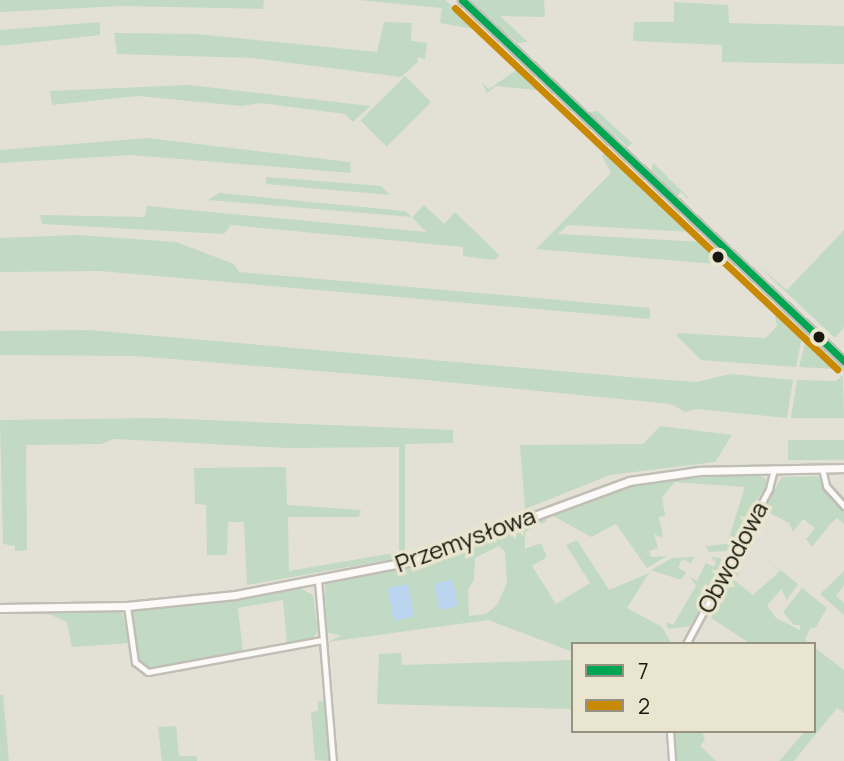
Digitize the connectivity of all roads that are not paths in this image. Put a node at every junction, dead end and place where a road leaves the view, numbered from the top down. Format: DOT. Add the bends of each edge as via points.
graph roads {
  1 [pos="461,0"];
  2 [pos="844,361"];
  3 [pos="822,468"];
  4 [pos="844,468"];
  5 [pos="774,469"];
  6 [pos="844,506"];
  7 [pos="318,580"];
  8 [pos="127,606"];
  9 [pos="0,608"];
  10 [pos="322,640"];
  11 [pos="687,642"];
  12 [pos="670,733"];
  13 [pos="333,761"];
  14 [pos="672,761"];
  1 -- 2 [label="street"];
  3 -- 4 [label="main road, Przemysłowa"];
  3 -- 5 [label="main road, Przemysłowa"];
  3 -- 6 [label="street" via="826,486"];
  5 -- 7 [label="main road, Przemysłowa" via="688,472 620,484 451,549 386,568"];
  5 -- 11 [label="street, Obwodowa" via="769,489"];
  7 -- 8 [label="main road, Przemysłowa" via="220,597"];
  7 -- 10 [label="street"];
  8 -- 9 [label="main road, Przemysłowa"];
  8 -- 10 [label="street" via="135,662 144,671 283,651"];
  10 -- 13 [label="street"];
  12 -- 14 [label="street"];
}
